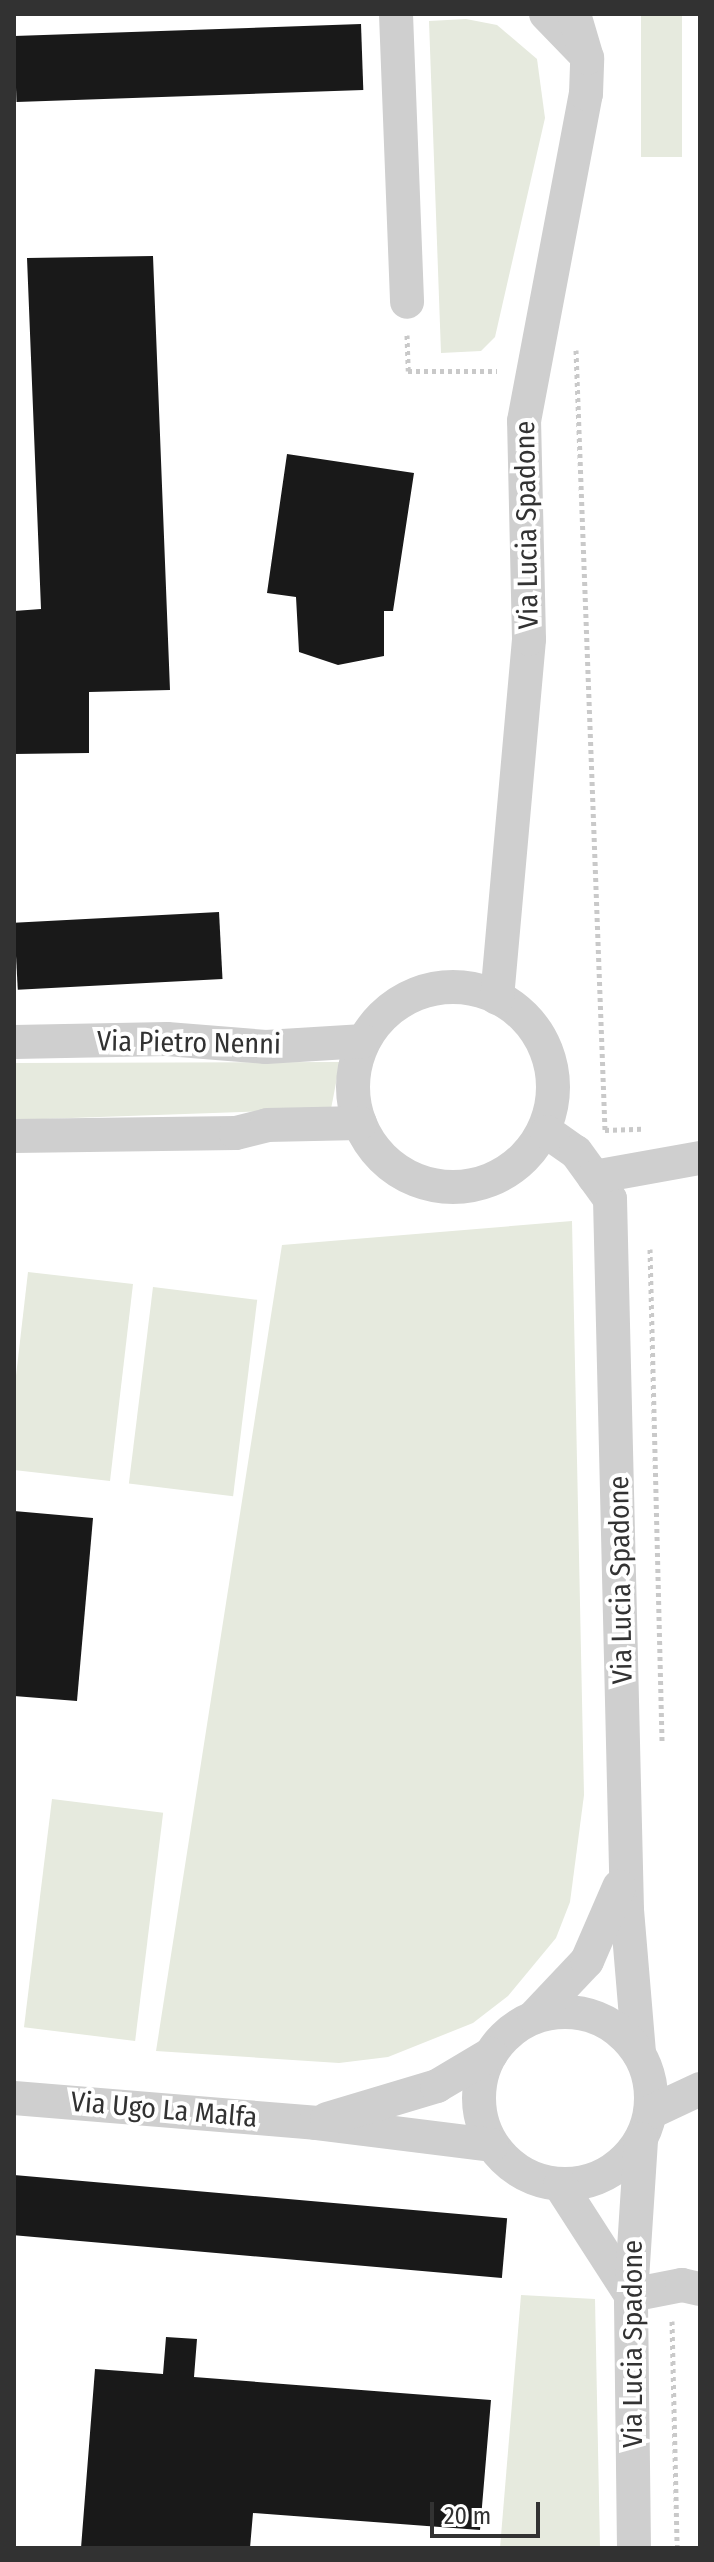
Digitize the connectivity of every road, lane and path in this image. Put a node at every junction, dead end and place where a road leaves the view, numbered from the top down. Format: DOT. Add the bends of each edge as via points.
graph roads {
  1 [pos="396,14"];
  2 [pos="546,14"];
  3 [pos="574,14"];
  4 [pos="587,58"];
  5 [pos="407,302"];
  6 [pos="576,337"];
  7 [pos="529,371"];
  8 [pos="497,998"];
  9 [pos="364,1041"];
  10 [pos="14,1042"];
  11 [pos="360,1123"];
  12 [pos="547,1132"];
  13 [pos="14,1136"];
  14 [pos="700,1158"];
  15 [pos="647,1166"];
  16 [pos="594,1177"];
  17 [pos="626,1864"];
  18 [pos="534,2017"];
  19 [pos="639,2053"];
  20 [pos="491,2054"];
  21 [pos="700,2089"];
  22 [pos="14,2098"];
  23 [pos="315,2123"];
  24 [pos="646,2126"];
  25 [pos="492,2145"];
  26 [pos="560,2185"];
  27 [pos="700,2289"];
  28 [pos="631,2295"];
  29 [pos="634,2548"];
  1 -- 5 [label="street"];
  2 -- 4 [label="street"];
  3 -- 4 [label="street"];
  4 -- 7 [label="street, Via Lucia Spadone" via="581,126"];
  5 -- 7 [label="path" via="408,371"];
  6 -- 15 [label="path" via="605,1130 644,1129"];
  7 -- 8 [label="street, Via Lucia Spadone" via="523,483 529,639"];
  8 -- 9 [label="street" via="469,988 425,990 386,1012"];
  8 -- 11 [label="street" via="540,1037 553,1079 546,1123 521,1160 482,1182 438,1185 396,1169"];
  9 -- 10 [label="street, Via Pietro Nenni" via="266,1047 167,1039"];
  9 -- 11 [label="street" via="354,1070"];
  11 -- 13 [label="street" via="267,1125 236,1133"];
  12 -- 16 [label="street, Via Lucia Spadone" via="576,1152"];
  14 -- 15 [label="street"];
  15 -- 16 [label="street"];
  16 -- 17 [label="street, Via Lucia Spadone" via="610,1199"];
  17 -- 18 [label="street" via="607,1925 587,1961"];
  17 -- 19 [label="street, Via Lucia Spadone"];
  18 -- 19 [label="street" via="593,2016"];
  18 -- 20 [label="street"];
  19 -- 24 [label="street" via="650,2081"];
  20 -- 23 [label="street" via="437,2086"];
  20 -- 25 [label="street" via="479,2100"];
  21 -- 24 [label="street"];
  22 -- 23 [label="street, Via Ugo La Malfa"];
  23 -- 25 [label="street, Via Ugo La Malfa"];
  24 -- 26 [label="street" via="607,2174"];
  24 -- 28 [label="street, Via Lucia Spadone"];
  25 -- 26 [label="street" via="521,2173"];
  26 -- 28 [label="street"];
  27 -- 28 [label="street" via="682,2285"];
  28 -- 29 [label="street, Via Lucia Spadone"];
}
